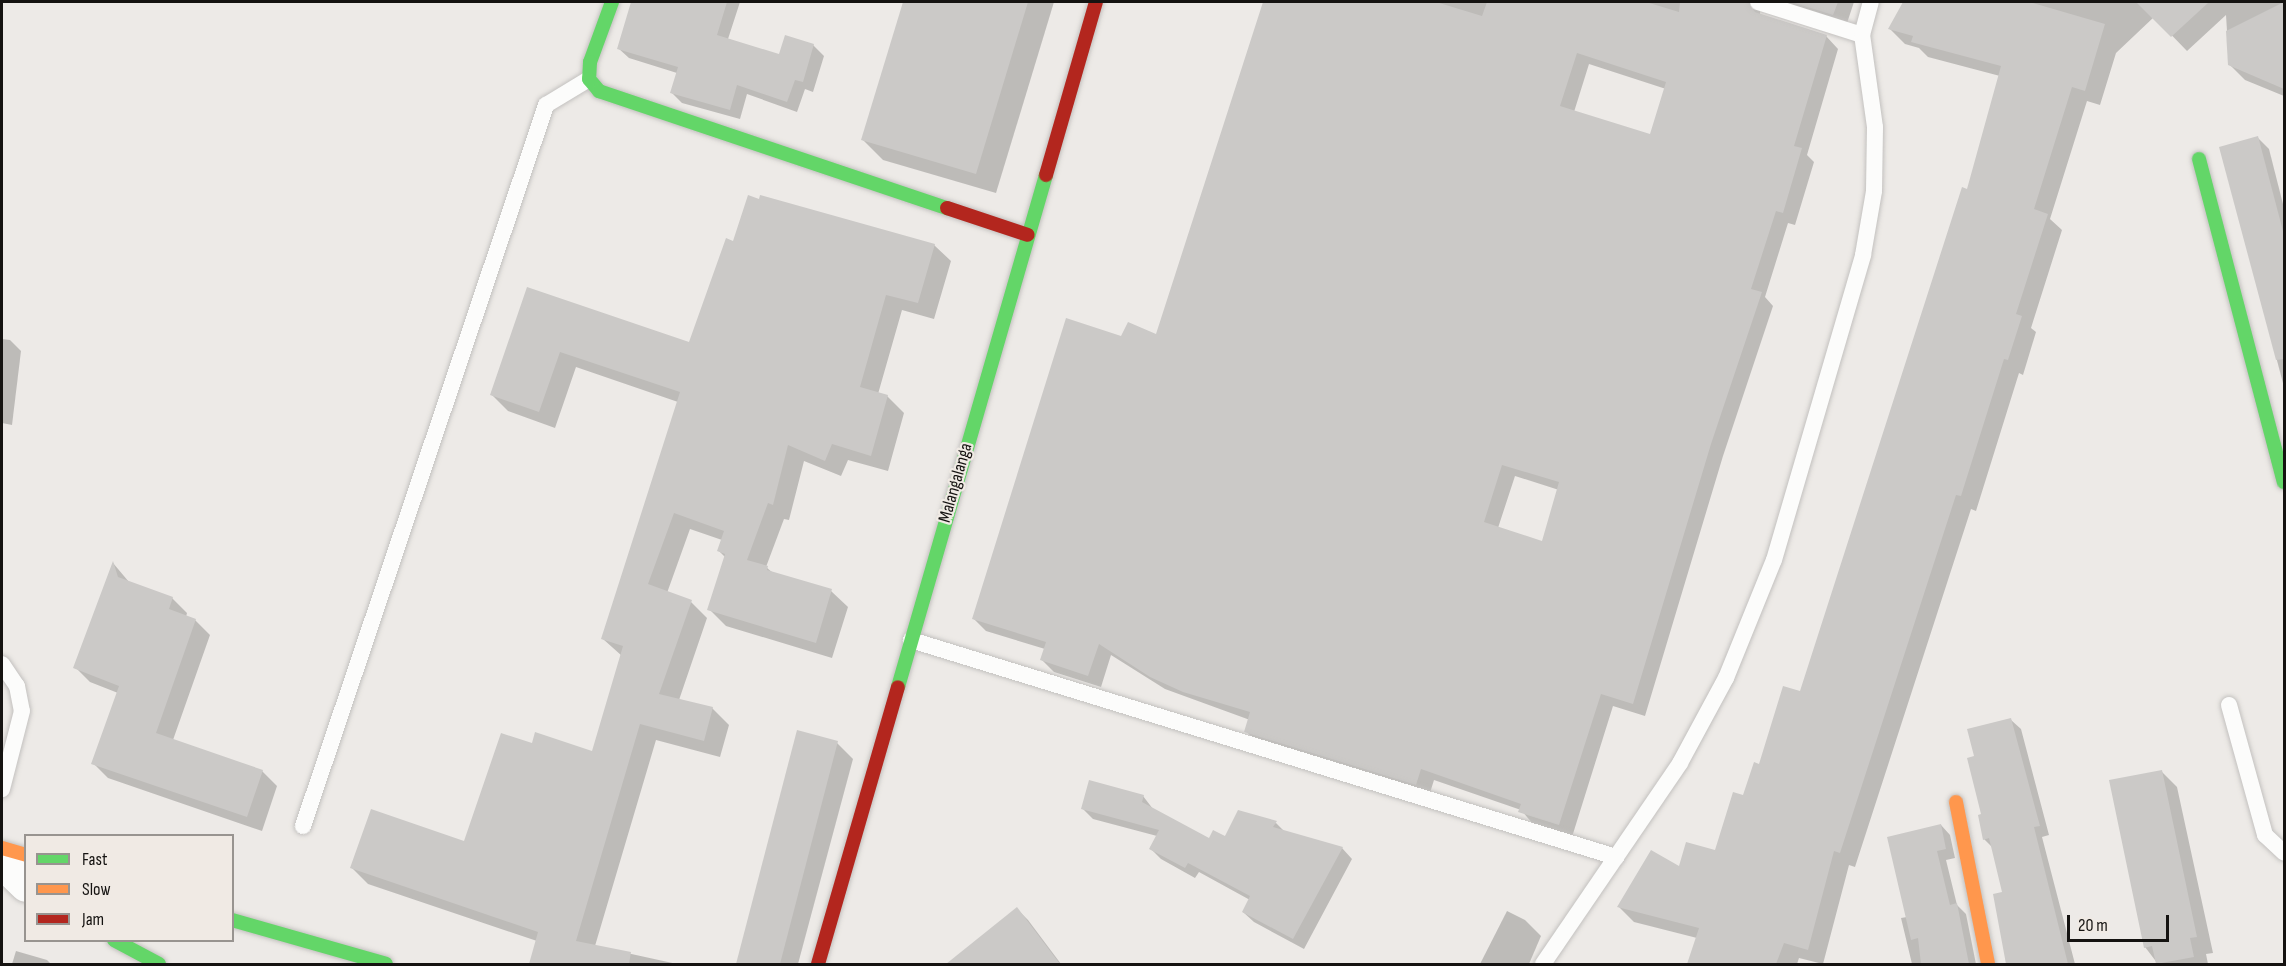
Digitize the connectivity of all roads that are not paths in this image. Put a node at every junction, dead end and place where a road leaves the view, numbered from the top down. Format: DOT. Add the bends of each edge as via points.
graph roads {
  1 [pos="612,2"];
  2 [pos="1096,2"];
  3 [pos="1758,2"];
  4 [pos="1872,2"];
  5 [pos="1862,34"];
  6 [pos="589,79"];
  7 [pos="2199,159"];
  8 [pos="1028,235"];
  9 [pos="2284,482"];
  10 [pos="910,640"];
  11 [pos="2,664"];
  12 [pos="2229,705"];
  13 [pos="2,789"];
  14 [pos="1956,802"];
  15 [pos="303,826"];
  16 [pos="2,848"];
  17 [pos="2284,853"];
  18 [pos="24,854"];
  19 [pos="1616,857"];
  20 [pos="2,862"];
  21 [pos="24,883"];
  22 [pos="234,921"];
  23 [pos="118,942"];
  24 [pos="159,964"];
  25 [pos="386,964"];
  26 [pos="818,964"];
  27 [pos="1543,964"];
  28 [pos="1988,964"];
  1 -- 6 [label="street" via="590,62"];
  2 -- 8 [label="street, Malangalanga"];
  3 -- 5 [label="lane"];
  4 -- 5 [label="lane"];
  5 -- 19 [label="lane" via="1875,127 1874,191 1863,255 1814,431 1774,560 1726,678 1680,763"];
  6 -- 8 [label="street" via="599,91"];
  6 -- 15 [label="lane" via="546,105"];
  7 -- 9 [label="street"];
  8 -- 10 [label="street, Malangalanga"];
  10 -- 19 [label="lane"];
  10 -- 26 [label="street, Malangalanga"];
  11 -- 13 [label="lane" via="17,686 22,711"];
  12 -- 17 [label="lane" via="2265,835"];
  14 -- 28 [label="street"];
  16 -- 18 [label="street"];
  19 -- 27 [label="lane"];
  20 -- 21 [label="street"];
  22 -- 25 [label="street"];
  23 -- 24 [label="street"];
}
